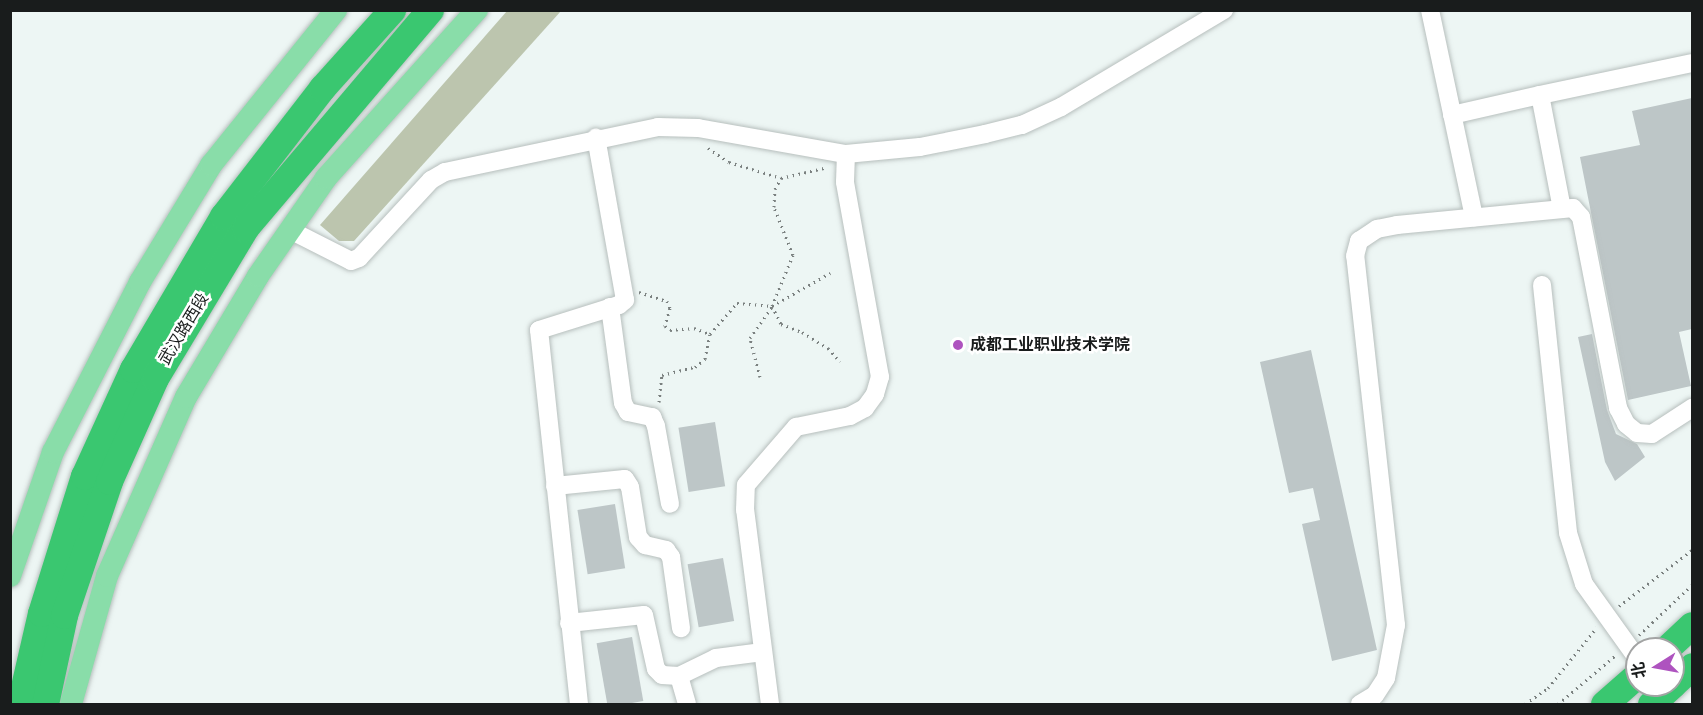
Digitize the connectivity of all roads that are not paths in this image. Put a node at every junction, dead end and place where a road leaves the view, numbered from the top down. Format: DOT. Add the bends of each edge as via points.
graph roads {
  1 [pos="336,10"];
  2 [pos="392,10"];
  3 [pos="430,10"];
  4 [pos="477,10"];
  5 [pos="1224,10"];
  6 [pos="1430,10"];
  7 [pos="1692,63"];
  8 [pos="1540,95"];
  9 [pos="1452,115"];
  10 [pos="597,138"];
  11 [pos="846,154"];
  12 [pos="1562,209"];
  13 [pos="1474,218"];
  14 [pos="290,230"];
  15 [pos="1542,285"];
  16 [pos="610,307"];
  17 [pos="1692,408"];
  18 [pos="555,486"];
  19 [pos="670,504"];
  20 [pos="10,576"];
  21 [pos="569,623"];
  22 [pos="1692,625"];
  23 [pos="681,628"];
  24 [pos="1679,637"];
  25 [pos="1625,640"];
  26 [pos="763,652"];
  27 [pos="679,676"];
  28 [pos="1625,686"];
  29 [pos="1370,701"];
  30 [pos="28,704"];
  31 [pos="71,705"];
  32 [pos="579,705"];
  33 [pos="687,705"];
  34 [pos="770,705"];
  35 [pos="1604,705"];
  1 -- 20 [label="main road" via="211,165 140,282 53,452"];
  2 -- 30 [label="highway, 武汉路西段" via="322,88 223,216 133,369 84,476 40,614"];
  3 -- 30 [label="highway, 武汉路西段" via="245,228 154,378 109,481 64,615"];
  4 -- 14 [label="main road" via="326,178"];
  5 -- 11 [label="lane" via="1061,107 1022,125 920,147"];
  6 -- 9 [label="lane"];
  7 -- 8 [label="lane"];
  8 -- 9 [label="lane"];
  8 -- 12 [label="lane"];
  9 -- 13 [label="lane"];
  10 -- 11 [label="lane" via="658,127 698,128"];
  10 -- 14 [label="lane" via="445,172 431,180 359,258 351,261"];
  10 -- 16 [label="lane" via="626,291 625,300"];
  11 -- 26 [label="lane" via="845,182 880,376 876,394 865,408 849,416 796,426 746,485"];
  12 -- 13 [label="lane"];
  12 -- 17 [label="lane" via="1573,208 1581,217 1618,408 1626,424 1638,434 1652,434"];
  13 -- 29 [label="lane" via="1377,229 1359,241 1355,256 1396,624 1386,678"];
  14 -- 31 [label="main road" via="186,397 107,576"];
  15 -- 25 [label="lane" via="1568,533 1584,584"];
  16 -- 18 [label="lane" via="539,330"];
  16 -- 19 [label="lane" via="623,403 628,412 652,417"];
  18 -- 21 [label="lane"];
  18 -- 23 [label="lane" via="625,479 638,537 645,545 666,550 671,557"];
  21 -- 27 [label="lane" via="644,615 656,669 662,675"];
  21 -- 32 [label="lane"];
  22 -- 24 [label="highway"];
  26 -- 27 [label="lane" via="716,658"];
  26 -- 34 [label="lane"];
  27 -- 33 [label="lane"];
  28 -- 35 [label="highway"];
}
